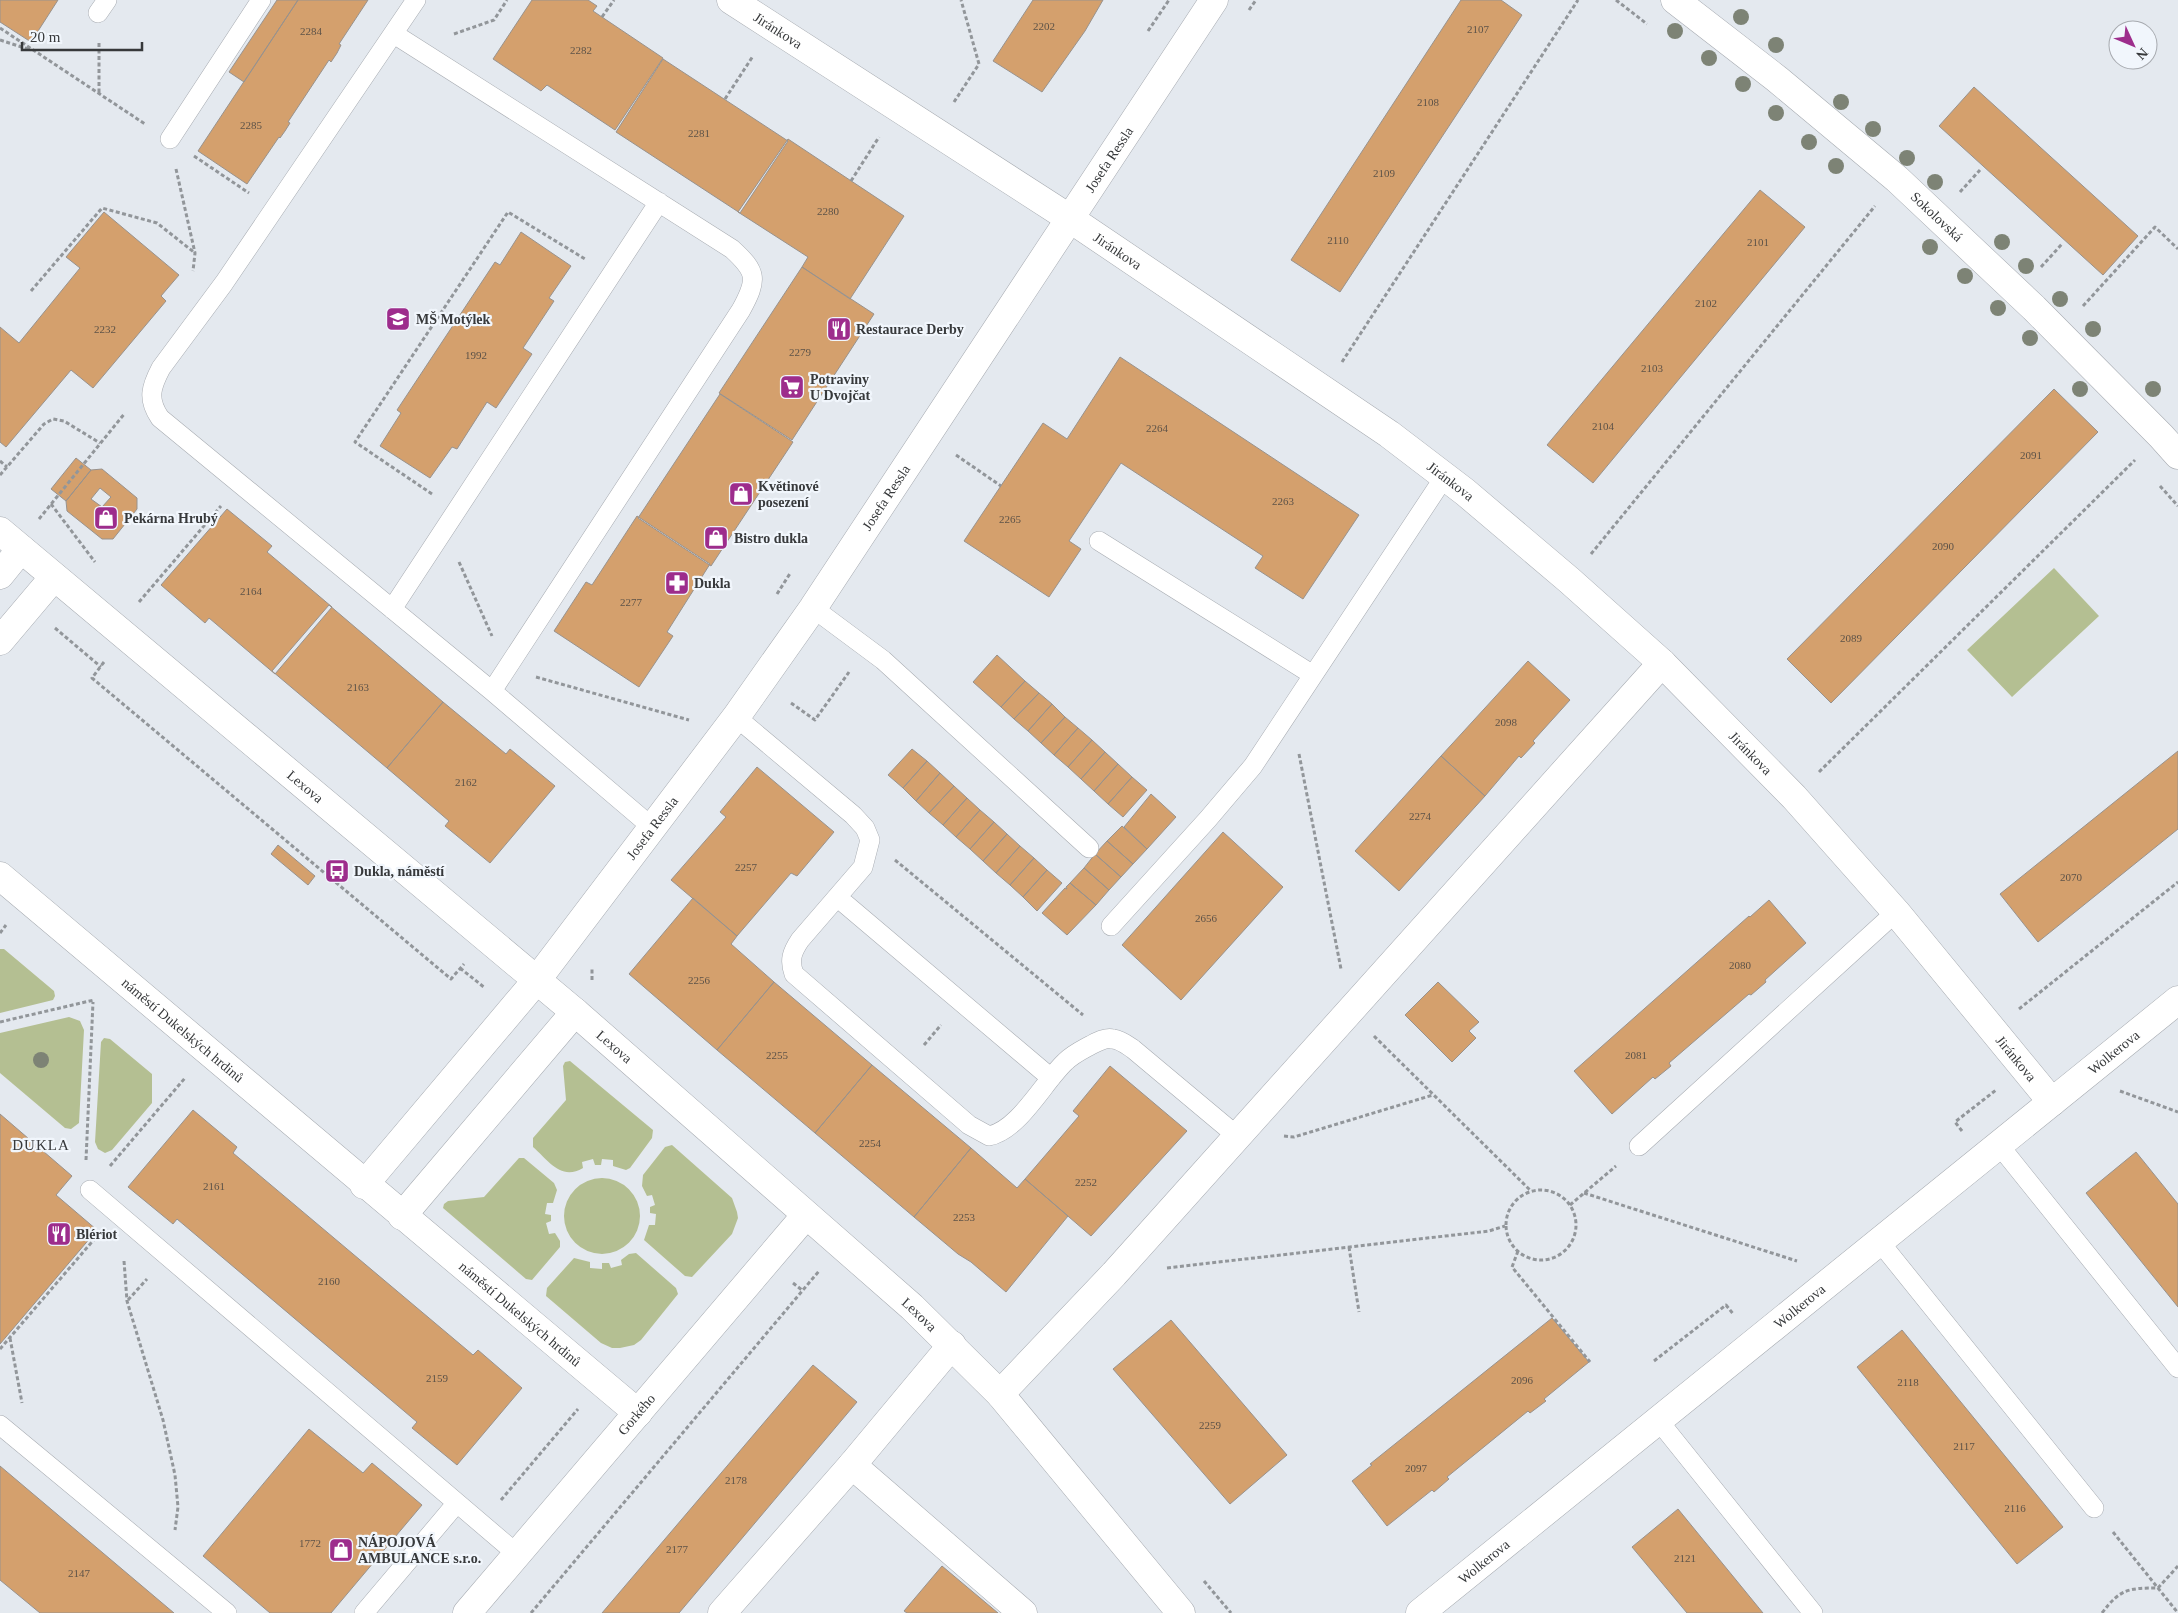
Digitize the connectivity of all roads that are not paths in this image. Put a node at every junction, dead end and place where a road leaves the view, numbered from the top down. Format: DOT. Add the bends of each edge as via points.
graph roads {
  1 [pos="261,0"];
  2 [pos="416,0"];
  3 [pos="1214,0"];
  4 [pos="1676,0"];
  5 [pos="740,3"];
  6 [pos="394,34"];
  7 [pos="170,139"];
  8 [pos="660,202"];
  9 [pos="1069,218"];
  10 [pos="2178,455"];
  11 [pos="1445,476"];
  12 [pos="0,531"];
  13 [pos="1099,541"];
  14 [pos="21,549"];
  15 [pos="0,575"];
  16 [pos="54,577"];
  17 [pos="814,608"];
  18 [pos="392,609"];
  19 [pos="0,641"];
  20 [pos="1662,663"];
  21 [pos="1313,675"];
  22 [pos="492,691"];
  23 [pos="736,717"];
  24 [pos="653,828"];
  25 [pos="1089,848"];
  26 [pos="0,876"];
  27 [pos="837,897"];
  28 [pos="1896,912"];
  29 [pos="1111,926"];
  30 [pos="536,981"];
  31 [pos="2178,1000"];
  32 [pos="575,1012"];
  33 [pos="1051,1078"];
  34 [pos="2052,1102"];
  35 [pos="1239,1134"];
  36 [pos="1999,1145"];
  37 [pos="1639,1146"];
  38 [pos="364,1184"];
  39 [pos="90,1190"];
  40 [pos="806,1215"];
  41 [pos="402,1216"];
  42 [pos="1879,1241"];
  43 [pos="952,1346"];
  44 [pos="2178,1368"];
  45 [pos="1000,1394"];
  46 [pos="638,1413"];
  47 [pos="1658,1420"];
  48 [pos="6,1430"];
  49 [pos="852,1465"];
  50 [pos="456,1504"];
  51 [pos="2094,1508"];
  52 [pos="517,1554"];
  53 [pos="227,1613"];
  54 [pos="364,1613"];
  55 [pos="467,1613"];
  56 [pos="722,1613"];
  57 [pos="1023,1613"];
  58 [pos="1181,1613"];
  59 [pos="1420,1613"];
  60 [pos="1812,1613"];
  1 -- 7 [label="lane"];
  2 -- 6 [label="lane"];
  3 -- 9 [label="street, Josefa Ressla"];
  4 -- 10 [label="street, Sokolovská" via="1778,79 1897,179 2034,308"];
  5 -- 9 [label="street, Jiránkova" via="772,27"];
  6 -- 8 [label="lane"];
  6 -- 18 [label="lane" via="215,297 162,368 151,393 153,408 160,418"];
  8 -- 18 [label="lane"];
  8 -- 22 [label="lane" via="732,249 746,262 753,276 750,293 742,310"];
  9 -- 11 [label="street, Jiránkova"];
  9 -- 17 [label="street, Josefa Ressla"];
  11 -- 20 [label="street, Jiránkova"];
  11 -- 21 [label="lane"];
  12 -- 14 [label="street, Lexova"];
  13 -- 21 [label="lane"];
  14 -- 15 [label="street"];
  14 -- 16 [label="street, Lexova"];
  16 -- 19 [label="street"];
  16 -- 30 [label="street, Lexova"];
  17 -- 23 [label="street, Josefa Ressla"];
  17 -- 25 [label="lane" via="883,660"];
  18 -- 22 [label="lane"];
  20 -- 28 [label="street, Jiránkova" via="1794,797"];
  20 -- 35 [label="street"];
  21 -- 29 [label="lane" via="1253,766"];
  22 -- 24 [label="lane"];
  23 -- 24 [label="street, Josefa Ressla"];
  23 -- 27 [label="lane" via="865,828 870,840 863,867"];
  24 -- 30 [label="street, Josefa Ressla"];
  26 -- 38 [label="street, náměstí Dukelských hrdinů"];
  27 -- 33 [label="lane"];
  27 -- 33 [label="lane" via="792,952 790,963 794,974 969,1125 989,1136 998,1135 1010,1126"];
  28 -- 34 [label="street, Jiránkova"];
  28 -- 37 [label="lane"];
  30 -- 32 [label="street, Lexova"];
  30 -- 38 [label="street"];
  31 -- 34 [label="street, Wolkerova"];
  32 -- 40 [label="street, Lexova"];
  32 -- 41 [label="street"];
  33 -- 35 [label="lane" via="1077,1052 1111,1038 1133,1049"];
  34 -- 36 [label="street, Wolkerova"];
  35 -- 45 [label="street" via="1114,1274"];
  36 -- 42 [label="street, Wolkerova"];
  36 -- 44 [label="lane"];
  38 -- 41 [label="street, náměstí Dukelských hrdinů"];
  39 -- 50 [label="lane"];
  40 -- 43 [label="street, Lexova"];
  40 -- 46 [label="street, Gorkého"];
  41 -- 46 [label="street, náměstí Dukelských hrdinů"];
  42 -- 47 [label="street, Wolkerova"];
  42 -- 51 [label="lane"];
  43 -- 45 [label="street, Lexova"];
  43 -- 49 [label="street"];
  45 -- 58 [label="street, Lexova"];
  46 -- 52 [label="street, Gorkého"];
  47 -- 59 [label="street, Wolkerova"];
  47 -- 60 [label="lane"];
  48 -- 53 [label="lane"];
  49 -- 56 [label="street"];
  49 -- 57 [label="street"];
  50 -- 52 [label="lane"];
  50 -- 54 [label="lane"];
  52 -- 55 [label="street, Gorkého"];
}
